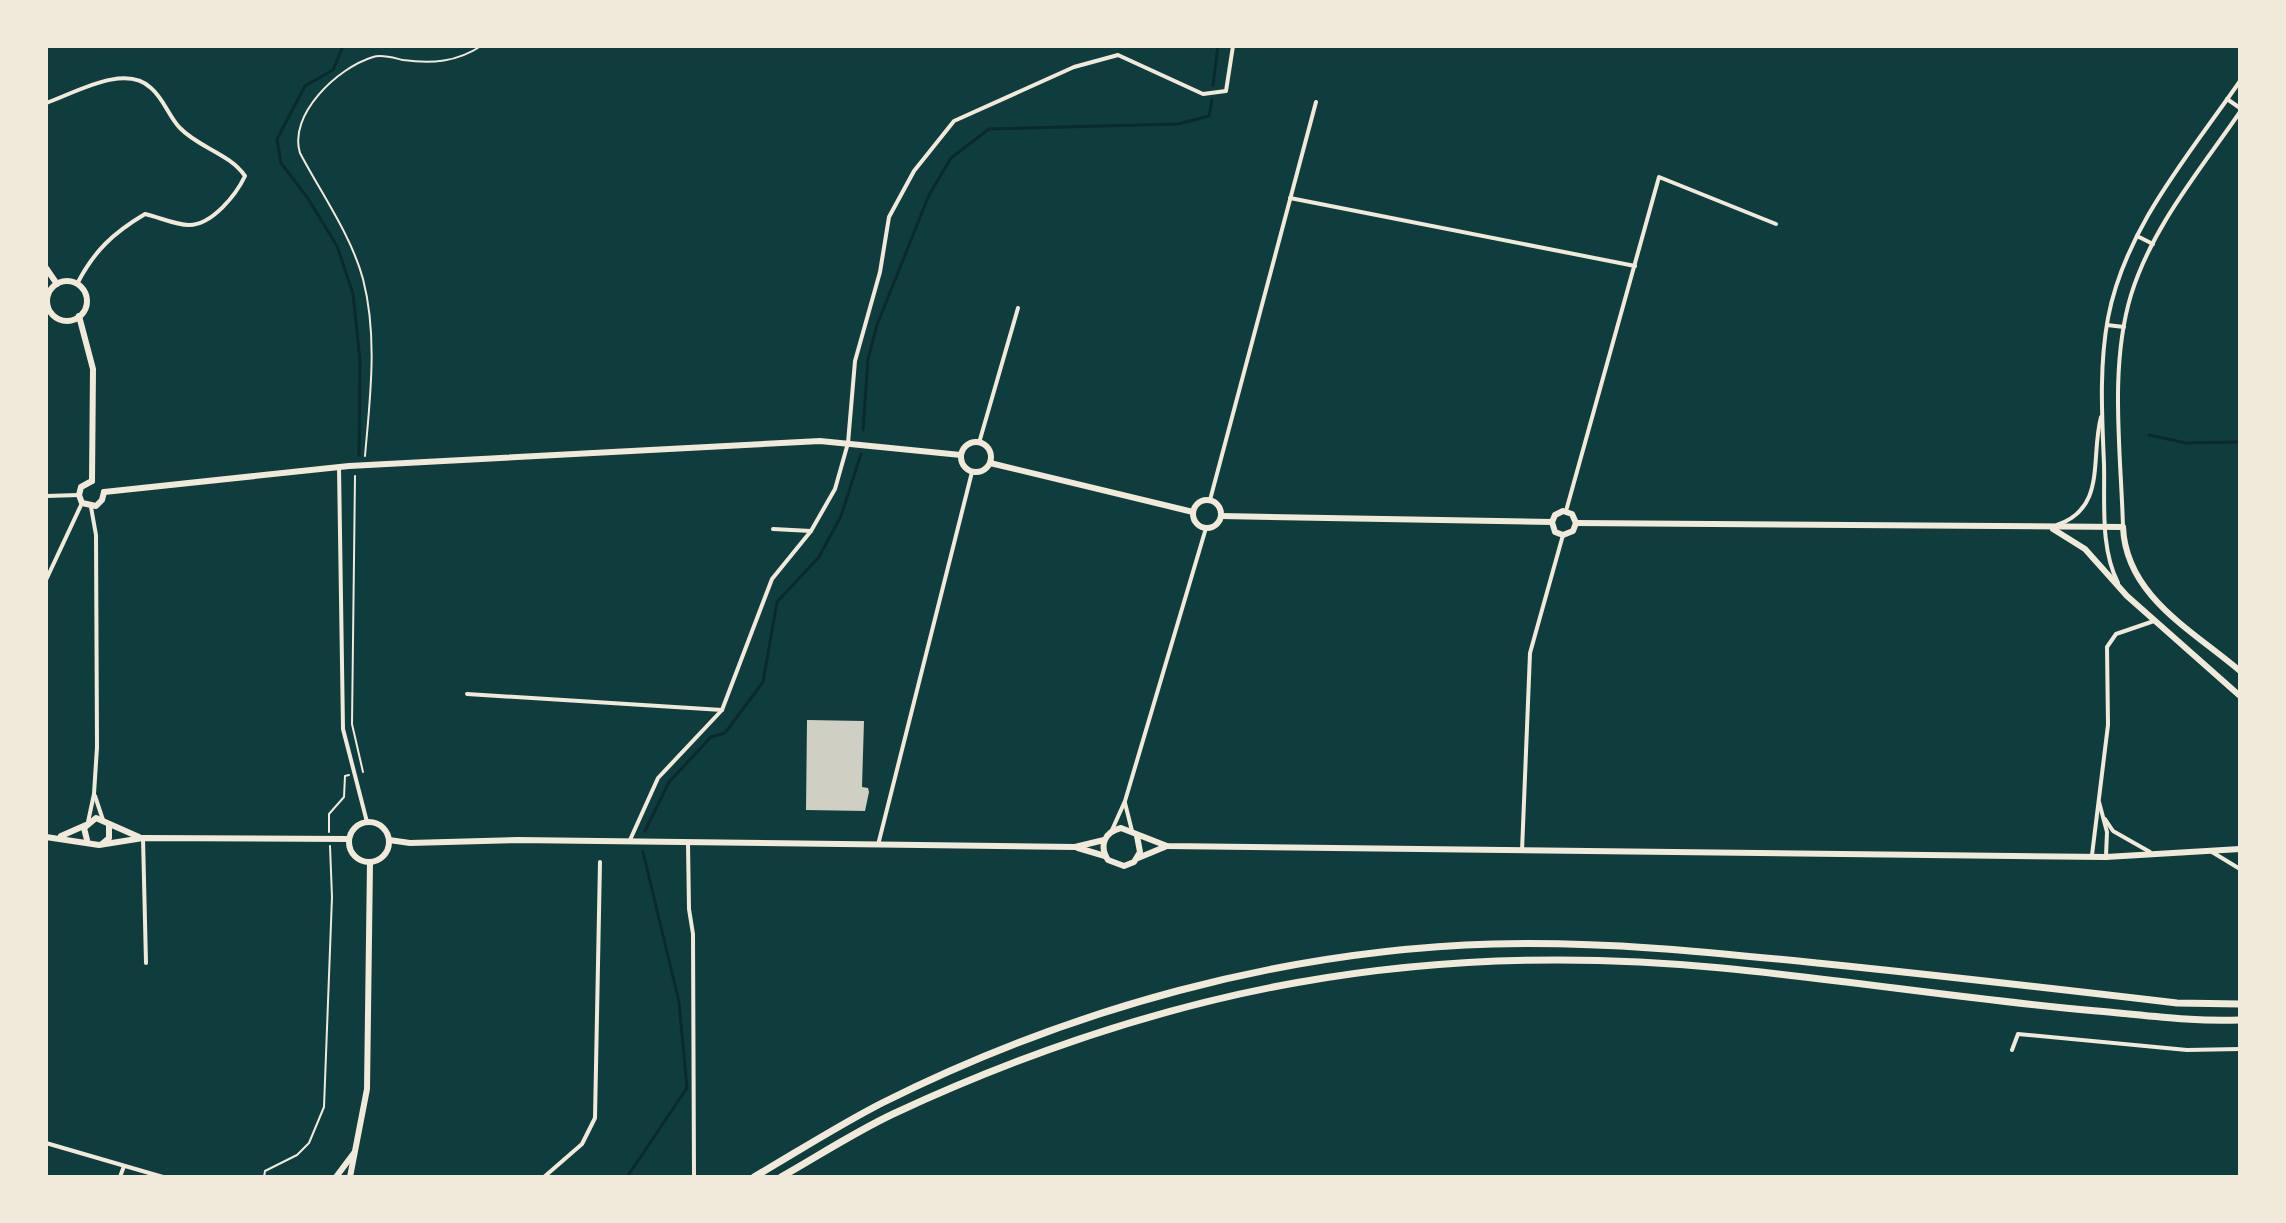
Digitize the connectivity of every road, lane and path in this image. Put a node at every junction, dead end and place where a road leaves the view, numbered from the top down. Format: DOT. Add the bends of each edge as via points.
graph roads {
  1 [pos="481,46"];
  2 [pos="1233,46"];
  3 [pos="2240,81"];
  4 [pos="2227,99"];
  5 [pos="1316,102"];
  6 [pos="46,103"];
  7 [pos="2240,110"];
  8 [pos="1290,198"];
  9 [pos="1776,224"];
  10 [pos="2137,236"];
  11 [pos="2153,244"];
  12 [pos="1635,266"];
  13 [pos="46,268"];
  14 [pos="57,284"];
  15 [pos="77,284"];
  16 [pos="1018,308"];
  17 [pos="79,316"];
  18 [pos="2107,325"];
  19 [pos="2124,327"];
  20 [pos="2102,411"];
  21 [pos="848,443"];
  22 [pos="979,443"];
  23 [pos="961,455"];
  24 [pos="990,463"];
  25 [pos="365,465"];
  26 [pos="339,467"];
  27 [pos="972,472"];
  28 [pos="354,477"];
  29 [pos="92,481"];
  30 [pos="104,492"];
  31 [pos="79,495"];
  32 [pos="46,496"];
  33 [pos="1210,500"];
  34 [pos="82,503"];
  35 [pos="91,507"];
  36 [pos="1566,511"];
  37 [pos="1193,512"];
  38 [pos="1221,516"];
  39 [pos="1552,522"];
  40 [pos="1576,523"];
  41 [pos="2050,527"];
  42 [pos="2123,527"];
  43 [pos="1206,528"];
  44 [pos="2105,528"];
  45 [pos="773,529"];
  46 [pos="811,531"];
  47 [pos="1563,535"];
  48 [pos="46,580"];
  49 [pos="2127,596"];
  50 [pos="2154,621"];
  51 [pos="2240,671"];
  52 [pos="467,694"];
  53 [pos="2240,696"];
  54 [pos="722,710"];
  55 [pos="355,774"];
  56 [pos="94,794"];
  57 [pos="2099,800"];
  58 [pos="1125,801"];
  59 [pos="2105,819"];
  60 [pos="367,822"];
  61 [pos="87,823"];
  62 [pos="106,823"];
  63 [pos="1110,832"];
  64 [pos="1135,833"];
  65 [pos="61,836"];
  66 [pos="46,837"];
  67 [pos="143,838"];
  68 [pos="329,839"];
  69 [pos="349,839"];
  70 [pos="389,840"];
  71 [pos="1104,840"];
  72 [pos="87,841"];
  73 [pos="629,843"];
  74 [pos="688,843"];
  75 [pos="99,845"];
  76 [pos="878,845"];
  77 [pos="1167,846"];
  78 [pos="1075,847"];
  79 [pos="2239,848"];
  80 [pos="1522,851"];
  81 [pos="2212,852"];
  82 [pos="2160,855"];
  83 [pos="1105,856"];
  84 [pos="2092,856"];
  85 [pos="2106,857"];
  86 [pos="1138,858"];
  87 [pos="370,862"];
  88 [pos="600,862"];
  89 [pos="2240,869"];
  90 [pos="146,963"];
  91 [pos="2240,1004"];
  92 [pos="2240,1020"];
  93 [pos="2240,1049"];
  94 [pos="2012,1050"];
  95 [pos="46,1143"];
  96 [pos="358,1146"];
  97 [pos="124,1166"];
  98 [pos="120,1177"];
  99 [pos="163,1177"];
  100 [pos="264,1177"];
  101 [pos="336,1177"];
  102 [pos="350,1177"];
  103 [pos="544,1177"];
  104 [pos="694,1177"];
  105 [pos="754,1177"];
  106 [pos="781,1177"];
  1 -- 25 [label="path" via="443,62 373,57 339,76 299,123 300,153 362,278 371,335"];
  2 -- 21 [label="street" via="1226,91 1215,94 1203,94 1118,55 1074,67 954,121 914,171 889,217 855,361"];
  3 -- 4 [label="street"];
  4 -- 7 [label="street"];
  4 -- 10 [label="street"];
  5 -- 8 [label="street"];
  6 -- 15 [label="street" via="123,77 137,78 163,100 180,128 237,165 245,176 212,216 196,225 145,214 118,229 101,244"];
  7 -- 11 [label="street"];
  8 -- 12 [label="street"];
  8 -- 33 [label="street"];
  9 -- 12 [label="street" via="1659,177"];
  10 -- 11 [label="street"];
  10 -- 18 [label="street" via="2114,291"];
  11 -- 19 [label="street"];
  12 -- 36 [label="street"];
  13 -- 14 [label="street"];
  14 -- 15 [label="street"];
  14 -- 17 [label="street" via="48,297 52,314 68,321"];
  15 -- 17 [label="street" via="86,301"];
  16 -- 22 [label="street"];
  17 -- 29 [label="street" via="93,369"];
  18 -- 19 [label="street"];
  18 -- 20 [label="street"];
  19 -- 42 [label="street"];
  20 -- 41 [label="street" via="2091,498 2075,516"];
  20 -- 44 [label="street"];
  21 -- 23 [label="street"];
  21 -- 25 [label="street"];
  21 -- 46 [label="street" via="835,489"];
  22 -- 23 [label="street" via="966,446"];
  22 -- 24 [label="street" via="988,449"];
  23 -- 27 [label="street" via="964,468"];
  24 -- 27 [label="street"];
  24 -- 37 [label="street"];
  25 -- 26 [label="street"];
  26 -- 30 [label="street"];
  26 -- 55 [label="street" via="343,729"];
  27 -- 76 [label="street"];
  28 -- 55 [label="path" via="352,724 363,772"];
  29 -- 30 [label="street"];
  29 -- 31 [label="street"];
  30 -- 35 [label="street"];
  31 -- 32 [label="street"];
  31 -- 34 [label="street"];
  33 -- 37 [label="street" via="1200,501"];
  33 -- 38 [label="street"];
  34 -- 35 [label="street"];
  34 -- 48 [label="street"];
  35 -- 56 [label="street" via="96,535"];
  36 -- 39 [label="street" via="1557,512"];
  36 -- 40 [label="street"];
  37 -- 43 [label="street" via="1197,524"];
  38 -- 39 [label="street"];
  38 -- 43 [label="street"];
  39 -- 47 [label="street" via="1555,532"];
  40 -- 41 [label="street"];
  40 -- 47 [label="street"];
  41 -- 44 [label="street"];
  41 -- 49 [label="street" via="2085,549"];
  42 -- 44 [label="street"];
  42 -- 51 [label="street" via="2127,560 2140,585"];
  43 -- 58 [label="street"];
  44 -- 49 [label="street" via="2110,565"];
  45 -- 46 [label="street"];
  46 -- 54 [label="street" via="772,579"];
  47 -- 80 [label="street" via="1530,653"];
  49 -- 50 [label="street"];
  50 -- 53 [label="street"];
  50 -- 57 [label="street" via="2116,634 2107,647 2108,725"];
  52 -- 54 [label="street"];
  54 -- 73 [label="street" via="658,778"];
  55 -- 60 [label="street"];
  55 -- 68 [label="path" via="345,776 344,797 329,814"];
  56 -- 61 [label="street"];
  56 -- 62 [label="street"];
  57 -- 59 [label="street"];
  57 -- 84 [label="street"];
  58 -- 63 [label="street"];
  58 -- 64 [label="street"];
  59 -- 82 [label="street" via="2131,843"];
  59 -- 85 [label="street"];
  60 -- 69 [label="street" via="353,829"];
  60 -- 70 [label="street" via="382,826"];
  61 -- 62 [label="street"];
  61 -- 65 [label="street"];
  61 -- 72 [label="street"];
  62 -- 67 [label="street"];
  62 -- 75 [label="street" via="109,838"];
  63 -- 64 [label="street" via="1121,828"];
  63 -- 71 [label="street"];
  64 -- 77 [label="street"];
  64 -- 86 [label="street" via="1141,847"];
  65 -- 66 [label="street"];
  65 -- 72 [label="street"];
  67 -- 68 [label="street"];
  67 -- 75 [label="street"];
  67 -- 90 [label="street"];
  68 -- 69 [label="street"];
  68 -- 100 [label="path" via="332,897 324,1107 309,1143 265,1171"];
  69 -- 87 [label="street" via="354,855"];
  70 -- 73 [label="street"];
  70 -- 87 [label="street" via="384,855"];
  71 -- 78 [label="street"];
  71 -- 83 [label="street"];
  72 -- 75 [label="street"];
  73 -- 74 [label="street"];
  74 -- 76 [label="street"];
  74 -- 104 [label="street"];
  76 -- 78 [label="street"];
  77 -- 80 [label="street"];
  77 -- 86 [label="street"];
  78 -- 83 [label="street"];
  79 -- 81 [label="street"];
  80 -- 84 [label="street"];
  81 -- 82 [label="street"];
  81 -- 89 [label="street"];
  82 -- 85 [label="street"];
  83 -- 86 [label="street" via="1124,866"];
  84 -- 85 [label="street"];
  87 -- 96 [label="street" via="367,1089"];
  88 -- 103 [label="street" via="595,1118 582,1144"];
  91 -- 105 [label="highway" via="2177,1003 1625,945 1491,944 1387,952 1242,976 1141,1001 1023,1041 882,1104"];
  92 -- 106 [label="highway" via="2062,1008 1720,968 1584,959 1393,968 1245,991 1142,1016 890,1116"];
  93 -- 94 [label="street" via="2187,1050 2018,1034"];
  95 -- 97 [label="street"];
  96 -- 101 [label="street"];
  96 -- 102 [label="street"];
  97 -- 98 [label="street"];
  97 -- 99 [label="street"];
}
